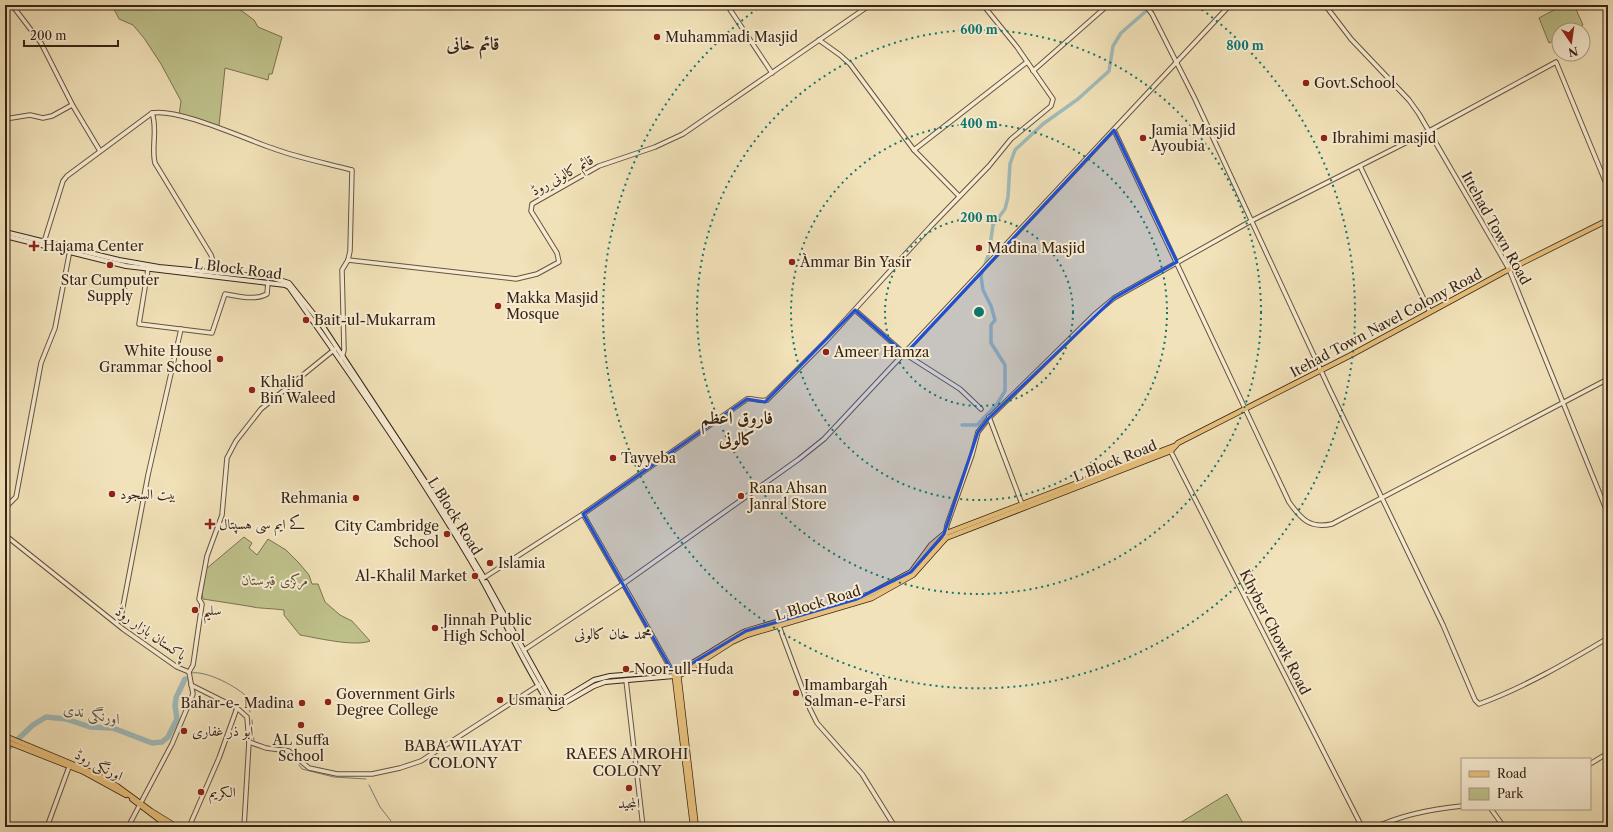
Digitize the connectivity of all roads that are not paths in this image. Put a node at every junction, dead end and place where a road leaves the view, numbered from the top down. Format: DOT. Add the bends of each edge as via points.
graph roads {
  1 [pos="12,5"];
  2 [pos="727,5"];
  3 [pos="870,5"];
  4 [pos="983,5"];
  5 [pos="1108,5"];
  6 [pos="1146,5"];
  7 [pos="1230,5"];
  8 [pos="1325,5"];
  9 [pos="819,40"];
  10 [pos="1027,62"];
  11 [pos="1176,62"];
  12 [pos="1034,71"];
  13 [pos="772,73"];
  14 [pos="72,105"];
  15 [pos="152,113"];
  16 [pos="5,120"];
  17 [pos="1114,130"];
  18 [pos="1428,131"];
  19 [pos="914,150"];
  20 [pos="100,151"];
  21 [pos="1360,166"];
  22 [pos="1608,188"];
  23 [pos="959,196"];
  24 [pos="1608,220"];
  25 [pos="1251,221"];
  26 [pos="5,232"];
  27 [pos="5,236"];
  28 [pos="44,242"];
  29 [pos="70,251"];
  30 [pos="348,260"];
  31 [pos="1178,262"];
  32 [pos="148,269"];
  33 [pos="1509,269"];
  34 [pos="217,273"];
  35 [pos="268,282"];
  36 [pos="855,310"];
  37 [pos="1430,312"];
  38 [pos="181,329"];
  39 [pos="335,348"];
  40 [pos="905,354"];
  41 [pos="343,356"];
  42 [pos="341,360"];
  43 [pos="1321,370"];
  44 [pos="1608,379"];
  45 [pos="1564,402"];
  46 [pos="981,409"];
  47 [pos="1246,409"];
  48 [pos="988,417"];
  49 [pos="1174,446"];
  50 [pos="1170,449"];
  51 [pos="1381,498"];
  52 [pos="1022,504"];
  53 [pos="5,508"];
  54 [pos="582,514"];
  55 [pos="1608,514"];
  56 [pos="5,535"];
  57 [pos="945,536"];
  58 [pos="918,567"];
  59 [pos="482,578"];
  60 [pos="623,584"];
  61 [pos="116,623"];
  62 [pos="779,626"];
  63 [pos="1608,638"];
  64 [pos="524,650"];
  65 [pos="189,672"];
  66 [pos="675,673"];
  67 [pos="626,680"];
  68 [pos="192,685"];
  69 [pos="539,685"];
  70 [pos="237,708"];
  71 [pos="5,736"];
  72 [pos="9,741"];
  73 [pos="249,742"];
  74 [pos="19,744"];
  75 [pos="1608,753"];
  76 [pos="1591,763"];
  77 [pos="69,766"];
  78 [pos="140,804"];
  79 [pos="1461,806"];
  80 [pos="1491,810"];
  81 [pos="47,827"];
  82 [pos="128,827"];
  83 [pos="169,827"];
  84 [pos="177,827"];
  85 [pos="188,827"];
  86 [pos="244,827"];
  87 [pos="643,827"];
  88 [pos="693,827"];
  89 [pos="696,827"];
  90 [pos="895,827"];
  91 [pos="1362,827"];
  92 [pos="1376,827"];
  93 [pos="1504,827"];
  1 -- 14 [label="street" via="41,43"];
  2 -- 13 [label="street"];
  3 -- 9 [label="street, قائم کالونی روڈ"];
  4 -- 10 [label="street"];
  5 -- 12 [label="street"];
  6 -- 11 [label="street"];
  7 -- 11 [label="street"];
  8 -- 18 [label="street, Ittehad Town Road" via="1351,39 1409,100 1420,114"];
  9 -- 13 [label="street, قائم کالونی روڈ"];
  9 -- 19 [label="street" via="850,64"];
  10 -- 12 [label="street"];
  10 -- 19 [label="street"];
  11 -- 17 [label="street"];
  11 -- 25 [label="street"];
  12 -- 23 [label="street" via="1052,99 1051,106 1011,139"];
  13 -- 30 [label="street, قائم کالونی روڈ" via="683,134 655,147 599,166 532,204 531,211 557,252 559,262 537,274 516,279"];
  14 -- 16 [label="street" via="52,116 43,118 30,115"];
  14 -- 20 [label="street"];
  15 -- 20 [label="street"];
  15 -- 30 [label="street" via="170,113 245,137 273,149 352,170"];
  15 -- 34 [label="street" via="155,122 155,163 211,256"];
  17 -- 31 [label="street"];
  17 -- 40 [label="street" via="989,261"];
  18 -- 21 [label="street"];
  18 -- 22 [label="street" via="1556,62"];
  18 -- 33 [label="street, Ittehad Town Road"];
  19 -- 23 [label="street"];
  20 -- 28 [label="street" via="63,181"];
  21 -- 25 [label="street"];
  21 -- 37 [label="street"];
  23 -- 36 [label="street"];
  24 -- 33 [label="main road, Itehad Town Navel Colony Road"];
  25 -- 31 [label="street"];
  25 -- 43 [label="street"];
  26 -- 28 [label="main road, L Block Road"];
  27 -- 29 [label="main road, L Block Road"];
  28 -- 29 [label="main road, L Block Road"];
  29 -- 32 [label="main road, L Block Road" via="126,266"];
  29 -- 34 [label="main road, L Block Road" via="126,262"];
  29 -- 53 [label="street" via="55,328 41,363 16,498"];
  30 -- 41 [label="street" via="342,270"];
  31 -- 47 [label="street"];
  31 -- 48 [label="street" via="1114,298"];
  32 -- 35 [label="main road, L Block Road"];
  32 -- 38 [label="street" via="140,324"];
  33 -- 37 [label="main road, Itehad Town Navel Colony Road"];
  33 -- 45 [label="street, Ittehad Town Road"];
  34 -- 39 [label="main road, L Block Road" via="268,277 288,282 312,310"];
  35 -- 38 [label="street" via="267,294 263,297 225,294 212,333"];
  35 -- 39 [label="main road, L Block Road" via="281,283 289,287"];
  36 -- 40 [label="street"];
  36 -- 54 [label="street" via="767,400 747,399"];
  37 -- 43 [label="main road, Itehad Town Navel Colony Road"];
  38 -- 61 [label="street" via="148,474 121,617"];
  39 -- 41 [label="main road, L Block Road"];
  39 -- 42 [label="main road, L Block Road"];
  39 -- 65 [label="street" via="261,409 236,441 227,458 222,515 204,568 199,599 202,604 193,665"];
  40 -- 46 [label="street" via="960,389"];
  40 -- 60 [label="street" via="820,443"];
  41 -- 42 [label="street"];
  41 -- 59 [label="main road, L Block Road" via="432,492"];
  42 -- 59 [label="main road, L Block Road"];
  43 -- 47 [label="main road, Itehad Town Navel Colony Road"];
  43 -- 51 [label="street"];
  44 -- 45 [label="street"];
  45 -- 51 [label="street"];
  45 -- 55 [label="street, Ittehad Town Road"];
  47 -- 49 [label="main road, Itehad Town Navel Colony Road"];
  47 -- 51 [label="street" via="1289,502 1309,523 1321,527 1332,524"];
  48 -- 52 [label="street"];
  48 -- 57 [label="street" via="978,432"];
  49 -- 50 [label="main road, L Block Road"];
  50 -- 52 [label="main road, L Block Road"];
  50 -- 57 [label="main road, L Block Road"];
  50 -- 91 [label="street, Khyber Chowk Road"];
  51 -- 63 [label="street" via="1479,704 1560,665"];
  52 -- 57 [label="main road, L Block Road"];
  54 -- 59 [label="street"];
  54 -- 60 [label="street"];
  56 -- 61 [label="street, پاکستان بازار روڈ"];
  57 -- 58 [label="main road, L Block Road"];
  58 -- 62 [label="main road, L Block Road" via="911,577 872,598"];
  58 -- 66 [label="main road, L Block Road" via="870,594 735,636"];
  59 -- 64 [label="main road, L Block Road"];
  59 -- 69 [label="main road, L Block Road"];
  60 -- 64 [label="street"];
  60 -- 66 [label="street"];
  61 -- 65 [label="street, پاکستان بازار روڈ" via="177,667"];
  62 -- 66 [label="main road, L Block Road" via="732,642"];
  62 -- 90 [label="street" via="817,723 862,774"];
  64 -- 66 [label="main road, L Block Road" via="555,704 594,680 610,676"];
  65 -- 68 [label="street, پاکستان بازار روڈ"];
  66 -- 67 [label="main road, L Block Road"];
  66 -- 88 [label="main road"];
  66 -- 89 [label="main road"];
  67 -- 69 [label="main road, L Block Road" via="598,684 554,709"];
  67 -- 87 [label="street"];
  68 -- 70 [label="street"];
  68 -- 78 [label="street, پاکستان بازار روڈ" via="193,694 172,744"];
  69 -- 73 [label="street" via="421,761 372,774 337,774 309,768 289,751 266,748"];
  70 -- 73 [label="street" via="247,717"];
  70 -- 85 [label="street" via="219,758"];
  71 -- 72 [label="main road, اورنگی روڈ"];
  72 -- 74 [label="main road, اورنگی روڈ"];
  73 -- 86 [label="street"];
  74 -- 77 [label="main road, اورنگی روڈ"];
  74 -- 78 [label="main road, اورنگی روڈ" via="96,774"];
  75 -- 76 [label="street"];
  77 -- 78 [label="main road, اورنگی روڈ"];
  77 -- 81 [label="street"];
  78 -- 82 [label="street, پاکستان بازار روڈ"];
  78 -- 83 [label="main road, اورنگی روڈ"];
  78 -- 84 [label="main road, اورنگی روڈ"];
  79 -- 92 [label="street" via="1416,812"];
  80 -- 93 [label="street"];
}
